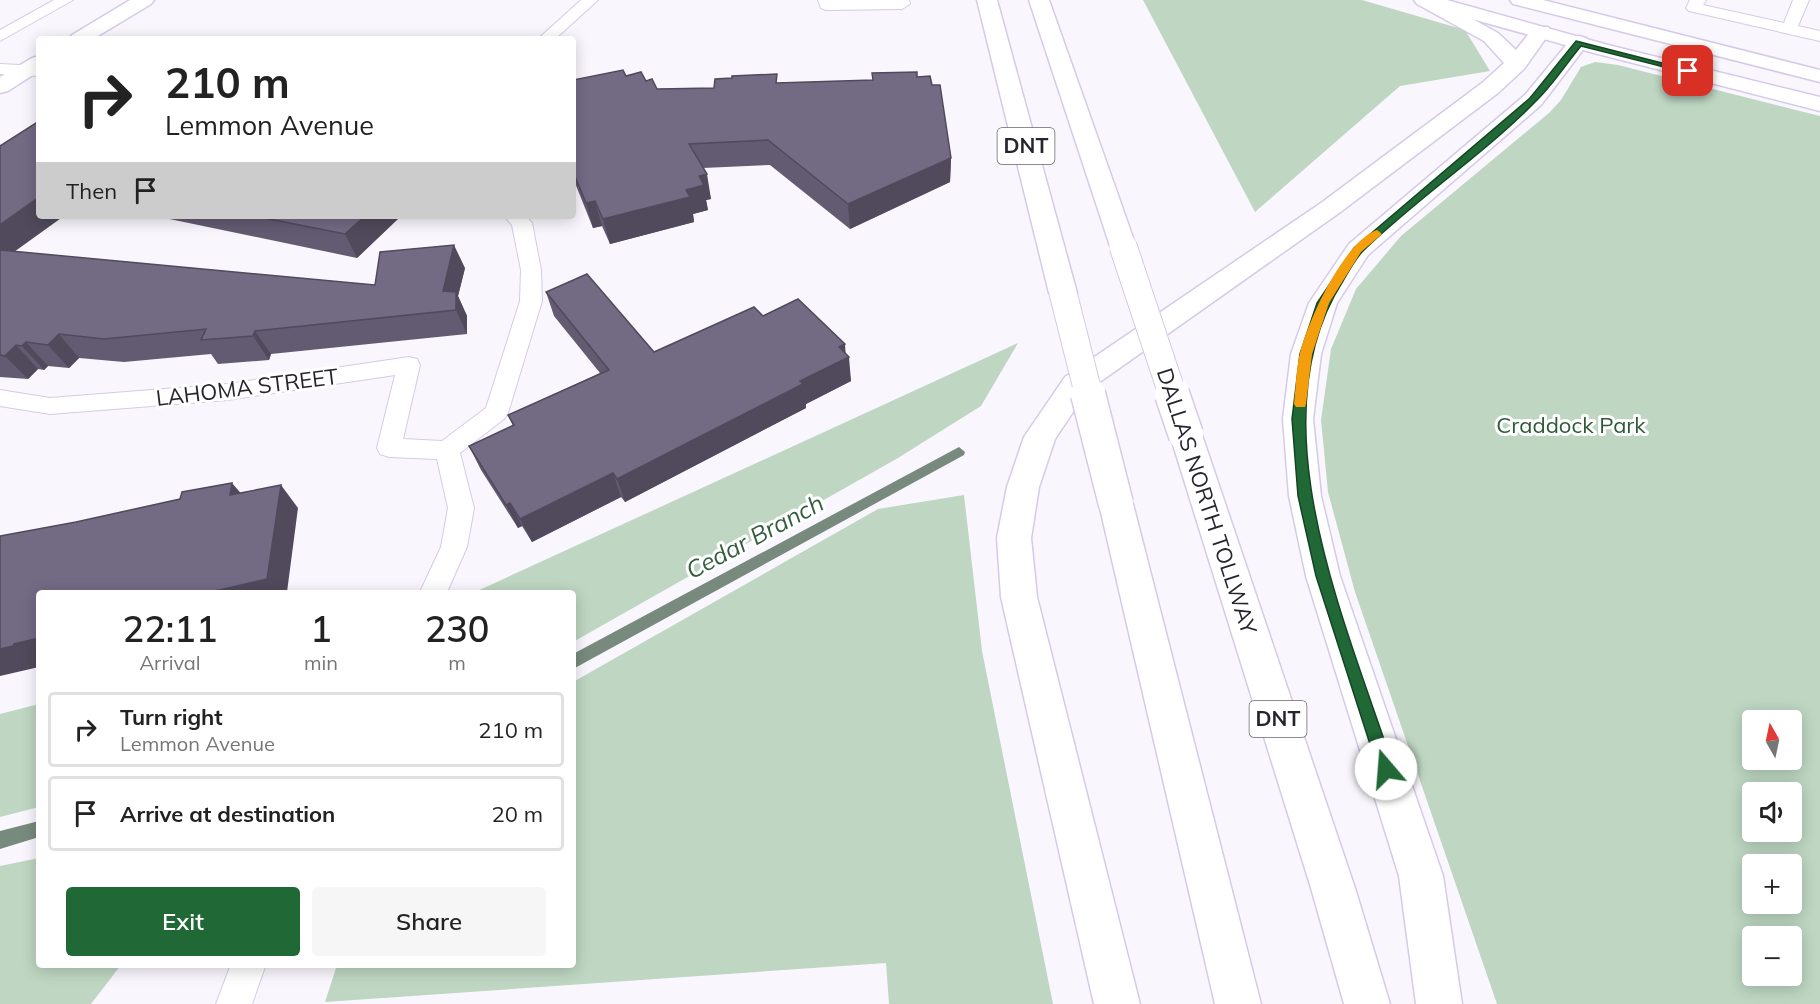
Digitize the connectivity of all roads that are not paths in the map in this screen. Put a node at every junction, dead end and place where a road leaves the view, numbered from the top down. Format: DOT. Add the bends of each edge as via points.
graph roads {
  1 [pos="65,0"];
  2 [pos="144,0"];
  3 [pos="590,0"];
  4 [pos="826,0"];
  5 [pos="902,0"];
  6 [pos="987,0"];
  7 [pos="1039,0"];
  8 [pos="1424,0"];
  9 [pos="1520,0"];
  10 [pos="1698,0"];
  11 [pos="1801,0"];
  12 [pos="1573,23"];
  13 [pos="1789,29"];
  14 [pos="0,36"];
  15 [pos="83,36"];
  16 [pos="549,36"];
  17 [pos="1820,36"];
  18 [pos="1516,63"];
  19 [pos="35,68"];
  20 [pos="0,69"];
  21 [pos="1820,76"];
  22 [pos="0,86"];
  23 [pos="1820,104"];
  24 [pos="517,219"];
  25 [pos="0,398"];
  26 [pos="447,450"];
  27 [pos="435,590"];
  28 [pos="248,968"];
  29 [pos="234,1004"];
  30 [pos="1117,1004"];
  31 [pos="1238,1004"];
  32 [pos="1366,1004"];
  33 [pos="1439,1004"];
  1 -- 14 [label="lane"];
  2 -- 15 [label="main road"];
  3 -- 16 [label="lane"];
  4 -- 5 [label="lane" via="826,5"];
  6 -- 31 [label="main road, DNT, bridge"];
  7 -- 32 [label="main road, DALLAS NORTH TOLLWAY / DNT, bridge" via="1186,435 1333,888"];
  8 -- 12 [label="main road"];
  8 -- 18 [label="main road" via="1491,37"];
  9 -- 12 [label="main road"];
  10 -- 13 [label="lane" via="1694,8"];
  11 -- 13 [label="lane"];
  12 -- 18 [label="main road"];
  12 -- 21 [label="main road"];
  12 -- 23 [label="main road"];
  12 -- 33 [label="main road" via="1533,100 1358,250 1323,303 1306,354 1298,419 1305,496 1323,576 1421,876"];
  13 -- 17 [label="lane"];
  18 -- 30 [label="main road" via="1491,88 1330,208 1076,384 1040,437 1023,487 1014,538 1019,597"];
  19 -- 20 [label="lane"];
  19 -- 22 [label="main road"];
  24 -- 26 [label="lane" via="522,223 531,270 531,302 496,413"];
  25 -- 26 [label="lane, LAHOMA STREET" via="50,406 228,392 410,365 389,448"];
  26 -- 27 [label="lane" via="461,508 454,547"];
  28 -- 29 [label="lane"];
}
